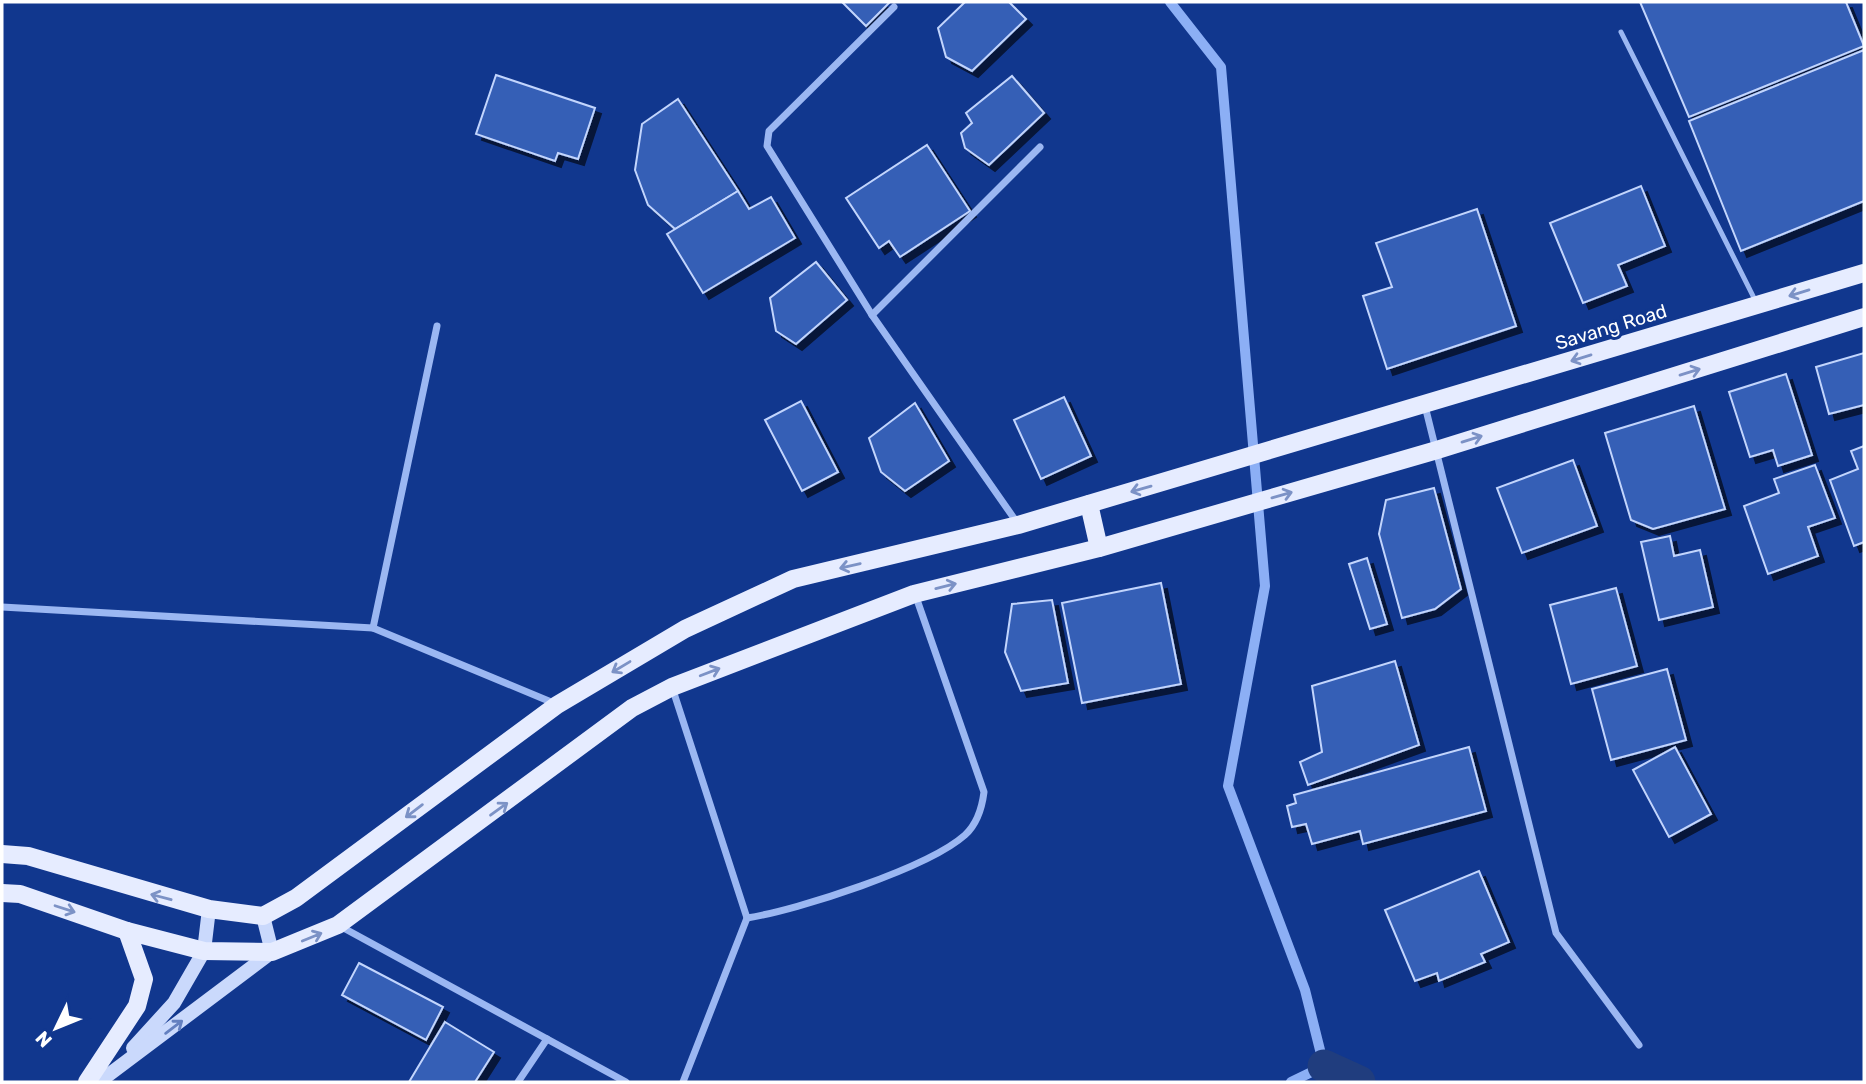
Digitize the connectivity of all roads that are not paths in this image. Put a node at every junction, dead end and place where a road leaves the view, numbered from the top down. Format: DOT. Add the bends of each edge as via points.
graph roads {
  1 [pos="894,7"];
  2 [pos="1621,32"];
  3 [pos="1040,147"];
  4 [pos="1864,273"];
  5 [pos="1758,305"];
  6 [pos="872,315"];
  7 [pos="1864,317"];
  8 [pos="437,326"];
  9 [pos="1425,405"];
  10 [pos="1437,450"];
  11 [pos="1088,504"];
  12 [pos="1018,525"];
  13 [pos="1099,548"];
  14 [pos="914,594"];
  15 [pos="2,607"];
  16 [pos="373,628"];
  17 [pos="672,687"];
  18 [pos="556,705"];
  19 [pos="2,854"];
  20 [pos="2,892"];
  21 [pos="209,909"];
  22 [pos="263,916"];
  23 [pos="747,918"];
  24 [pos="338,925"];
  25 [pos="127,931"];
  26 [pos="204,951"];
  27 [pos="272,952"];
  28 [pos="547,1039"];
  29 [pos="1639,1045"];
  30 [pos="87,1082"];
  31 [pos="97,1082"];
  32 [pos="518,1082"];
  33 [pos="626,1082"];
  34 [pos="683,1082"];
  1 -- 6 [label="street" via="769,131 767,146"];
  2 -- 5 [label="lane"];
  3 -- 6 [label="street"];
  4 -- 5 [label="main road, Savang Road, one-way"];
  5 -- 9 [label="main road, Savang Road, one-way"];
  6 -- 12 [label="street"];
  10 -- 7 [label="main road, one-way"];
  8 -- 16 [label="street"];
  9 -- 10 [label="street"];
  9 -- 11 [label="main road, Savang Road, one-way"];
  13 -- 10 [label="main road, one-way"];
  10 -- 29 [label="street" via="1556,933"];
  11 -- 12 [label="main road, Savang Road"];
  11 -- 13 [label="main road"];
  12 -- 18 [label="main road, Savang Road, one-way" via="793,579 685,629"];
  14 -- 13 [label="main road, one-way"];
  17 -- 14 [label="main road, one-way"];
  14 -- 23 [label="street" via="984,792 981,811 967,833 941,853 793,908"];
  15 -- 16 [label="street"];
  16 -- 18 [label="street"];
  17 -- 23 [label="street"];
  24 -- 17 [label="main road, one-way" via="632,708"];
  18 -- 22 [label="main road, Savang Road, one-way" via="296,898"];
  21 -- 19 [label="main road, one-way" via="28,856"];
  20 -- 25 [label="main road, one-way"];
  21 -- 22 [label="main road"];
  21 -- 26 [label="street"];
  22 -- 27 [label="street"];
  23 -- 34 [label="street"];
  27 -- 24 [label="main road, one-way"];
  24 -- 28 [label="street"];
  25 -- 26 [label="main road"];
  25 -- 30 [label="main road" via="144,979 137,1006"];
  26 -- 27 [label="main road"];
  26 -- 31 [label="street" via="174,1003"];
  31 -- 27 [label="street, one-way"];
  28 -- 32 [label="street"];
  28 -- 33 [label="street"];
}
